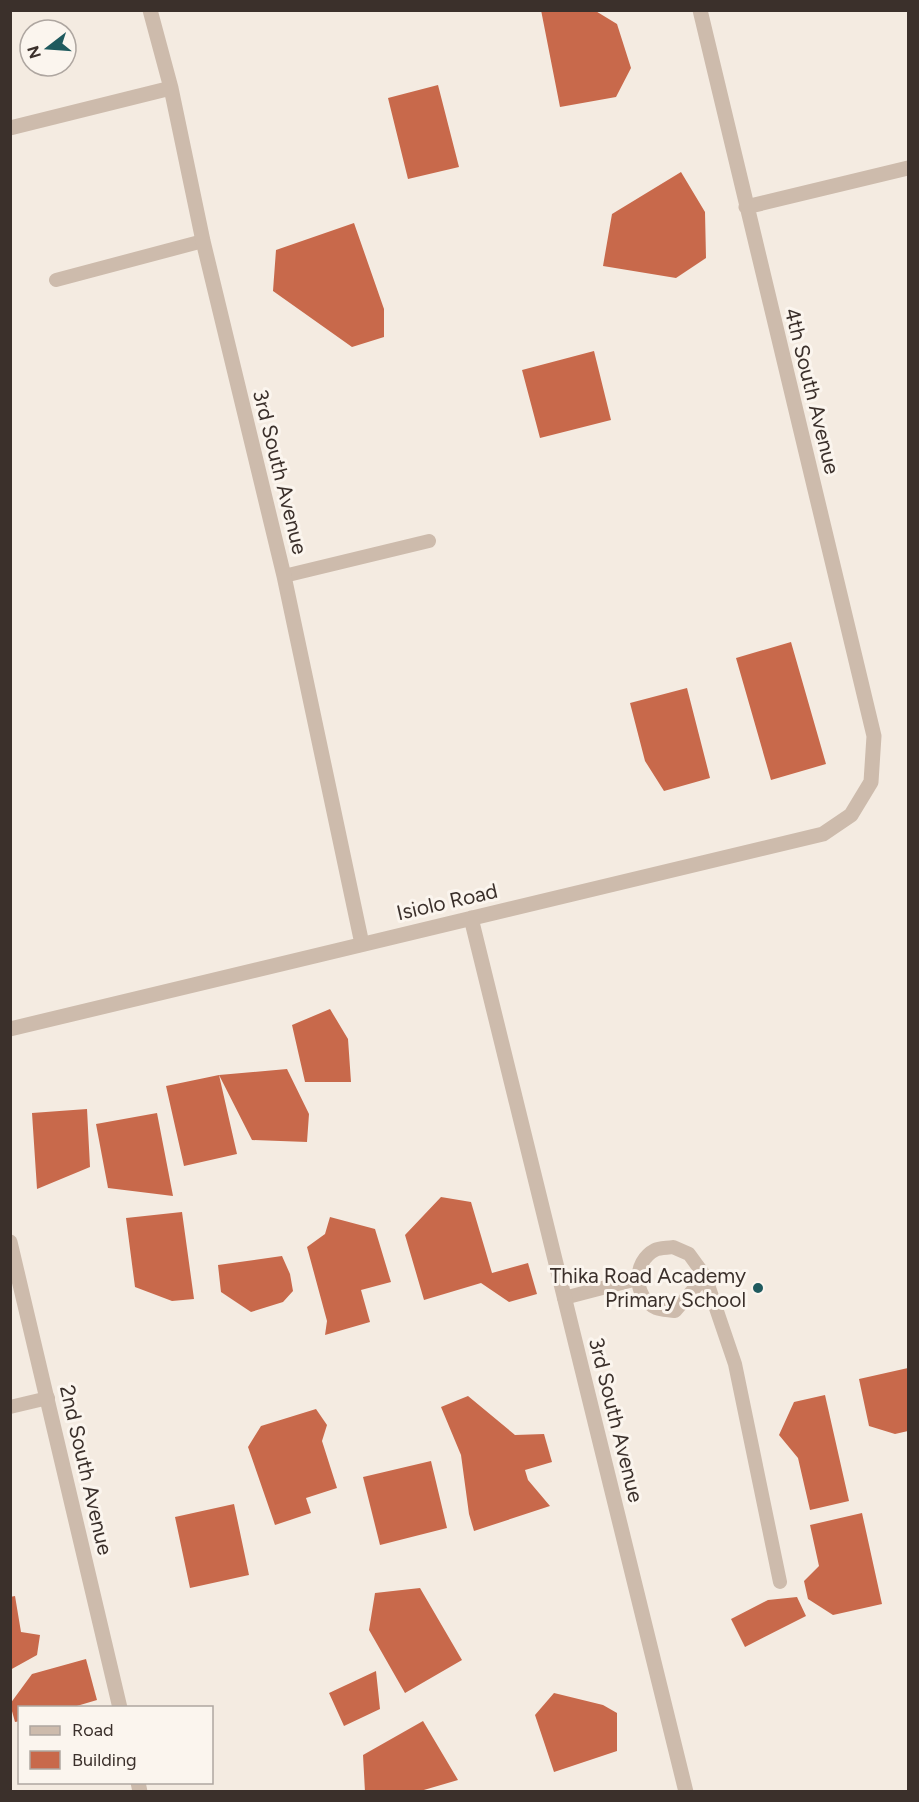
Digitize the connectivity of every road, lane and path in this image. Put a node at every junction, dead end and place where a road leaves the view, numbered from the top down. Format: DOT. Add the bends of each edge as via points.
graph roads {
  1 [pos="150,10"];
  2 [pos="700,10"];
  3 [pos="171,88"];
  4 [pos="10,128"];
  5 [pos="909,168"];
  6 [pos="746,207"];
  7 [pos="203,241"];
  8 [pos="56,280"];
  9 [pos="429,541"];
  10 [pos="284,576"];
  11 [pos="871,782"];
  12 [pos="471,918"];
  13 [pos="362,944"];
  14 [pos="10,1029"];
  15 [pos="10,1242"];
  16 [pos="705,1276"];
  17 [pos="637,1279"];
  18 [pos="564,1298"];
  19 [pos="48,1398"];
  20 [pos="10,1407"];
  21 [pos="780,1582"];
  22 [pos="120,1706"];
  23 [pos="686,1791"];
  1 -- 3 [label="street, 3rd South Avenue"];
  2 -- 6 [label="street, 4th South Avenue"];
  3 -- 4 [label="street"];
  3 -- 7 [label="street, 3rd South Avenue"];
  5 -- 6 [label="street"];
  6 -- 11 [label="street, 4th South Avenue" via="874,736"];
  7 -- 8 [label="lane"];
  7 -- 10 [label="street, 3rd South Avenue"];
  9 -- 10 [label="lane"];
  10 -- 13 [label="street, 3rd South Avenue"];
  11 -- 12 [label="street, Isiolo Road" via="851,815 823,834"];
  12 -- 13 [label="street, Isiolo Road"];
  12 -- 18 [label="street, 3rd South Avenue"];
  13 -- 14 [label="street, Isiolo Road"];
  15 -- 19 [label="street, 2nd South Avenue"];
  16 -- 17 [label="lane" via="689,1254 673,1247 655,1250 642,1261"];
  16 -- 17 [label="lane" via="675,1311 650,1303 643,1297"];
  16 -- 21 [label="lane" via="735,1364"];
  17 -- 18 [label="lane"];
  18 -- 23 [label="street, 3rd South Avenue"];
  19 -- 20 [label="lane"];
  19 -- 22 [label="street, 2nd South Avenue"];
}
